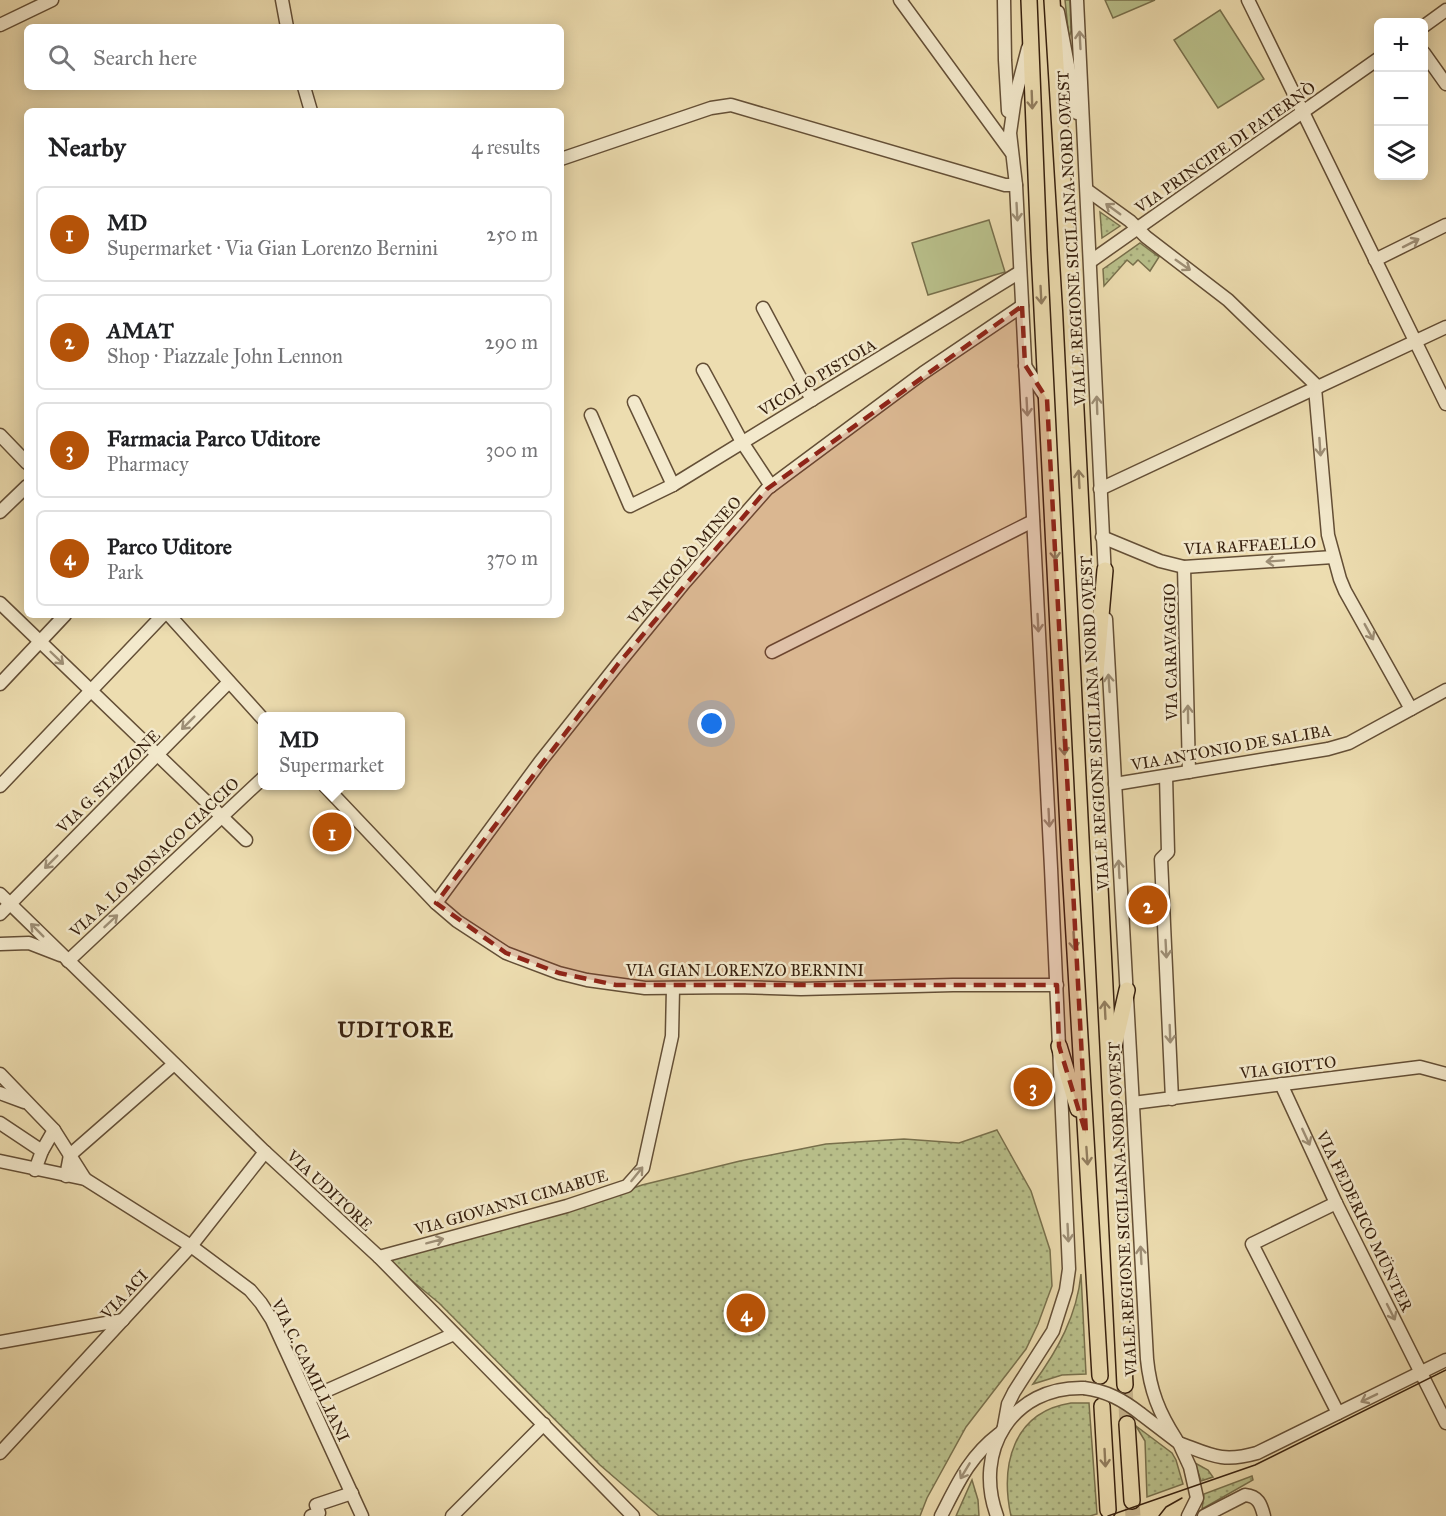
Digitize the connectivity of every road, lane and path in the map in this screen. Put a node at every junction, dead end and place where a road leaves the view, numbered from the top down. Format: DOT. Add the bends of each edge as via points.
graph roads {
  1 [pos="52,0"];
  2 [pos="282,0"];
  3 [pos="900,0"];
  4 [pos="1004,0"];
  5 [pos="1029,0"];
  6 [pos="1054,0"];
  7 [pos="1077,0"];
  8 [pos="1248,0"];
  9 [pos="1446,10"];
  10 [pos="1428,23"];
  11 [pos="286,24"];
  12 [pos="0,25"];
  13 [pos="1031,39"];
  14 [pos="1428,59"];
  15 [pos="1374,61"];
  16 [pos="1446,84"];
  17 [pos="305,90"];
  18 [pos="310,108"];
  19 [pos="1303,113"];
  20 [pos="1010,133"];
  21 [pos="1012,153"];
  22 [pos="564,158"];
  23 [pos="1086,161"];
  24 [pos="1016,185"];
  25 [pos="1087,190"];
  26 [pos="1446,225"];
  27 [pos="1138,228"];
  28 [pos="1375,260"];
  29 [pos="1091,261"];
  30 [pos="1020,272"];
  31 [pos="1022,306"];
  32 [pos="763,308"];
  33 [pos="1446,327"];
  34 [pos="1415,342"];
  35 [pos="1025,364"];
  36 [pos="703,370"];
  37 [pos="1317,388"];
  38 [pos="1047,399"];
  39 [pos="812,400"];
  40 [pos="634,402"];
  41 [pos="1446,404"];
  42 [pos="591,415"];
  43 [pos="0,435"];
  44 [pos="742,442"];
  45 [pos="24,460"];
  46 [pos="673,485"];
  47 [pos="771,486"];
  48 [pos="24,489"];
  49 [pos="1100,489"];
  50 [pos="0,512"];
  51 [pos="1033,521"];
  52 [pos="1102,537"];
  53 [pos="1333,557"];
  54 [pos="1184,567"];
  55 [pos="1105,570"];
  56 [pos="0,603"];
  57 [pos="62,618"];
  58 [pos="160,618"];
  59 [pos="172,618"];
  60 [pos="40,642"];
  61 [pos="772,652"];
  62 [pos="230,682"];
  63 [pos="0,684"];
  64 [pos="1446,690"];
  65 [pos="90,691"];
  66 [pos="1411,709"];
  67 [pos="258,713"];
  68 [pos="1092,748"];
  69 [pos="157,754"];
  70 [pos="1189,772"];
  71 [pos="1166,776"];
  72 [pos="258,783"];
  73 [pos="1115,784"];
  74 [pos="0,786"];
  75 [pos="329,790"];
  76 [pos="222,817"];
  77 [pos="246,840"];
  78 [pos="0,894"];
  79 [pos="10,903"];
  80 [pos="436,903"];
  81 [pos="0,914"];
  82 [pos="0,944"];
  83 [pos="66,958"];
  84 [pos="1057,985"];
  85 [pos="673,988"];
  86 [pos="1127,990"];
  87 [pos="1059,1046"];
  88 [pos="174,1064"];
  89 [pos="1109,1068"];
  90 [pos="0,1074"];
  91 [pos="1446,1074"];
  92 [pos="1281,1084"];
  93 [pos="0,1093"];
  94 [pos="1172,1099"];
  95 [pos="1133,1103"];
  96 [pos="29,1104"];
  97 [pos="0,1123"];
  98 [pos="54,1130"];
  99 [pos="1086,1134"];
  100 [pos="42,1151"];
  101 [pos="265,1152"];
  102 [pos="70,1155"];
  103 [pos="0,1161"];
  104 [pos="35,1170"];
  105 [pos="66,1176"];
  106 [pos="85,1179"];
  107 [pos="1336,1203"];
  108 [pos="191,1246"];
  109 [pos="379,1257"];
  110 [pos="123,1320"];
  111 [pos="454,1334"];
  112 [pos="0,1342"];
  113 [pos="1446,1360"];
  114 [pos="1422,1372"];
  115 [pos="1100,1377"];
  116 [pos="1125,1385"];
  117 [pos="310,1398"];
  118 [pos="1102,1406"];
  119 [pos="1338,1413"];
  120 [pos="1446,1423"];
  121 [pos="543,1424"];
  122 [pos="1127,1424"];
  123 [pos="1001,1430"];
  124 [pos="1177,1441"];
  125 [pos="0,1453"];
  126 [pos="352,1493"];
  127 [pos="1132,1501"];
  128 [pos="993,1503"];
  129 [pos="1108,1510"];
  130 [pos="1263,1510"];
  131 [pos="311,1516"];
  132 [pos="362,1516"];
  133 [pos="453,1516"];
  134 [pos="633,1516"];
  135 [pos="941,1516"];
  136 [pos="989,1516"];
  137 [pos="997,1516"];
  138 [pos="1188,1516"];
  139 [pos="1204,1516"];
  1 -- 12 [label="street"];
  2 -- 11 [label="street"];
  3 -- 21 [label="street"];
  4 -- 20 [label="street"];
  5 -- 13 [label="main road, VIALE REGIONE SICILIANA NORD OVEST"];
  6 -- 23 [label="street"];
  68 -- 6 [label="main road, VIALE REGIONE SICILIANA NORD OVEST, one-way"];
  23 -- 7 [label="street, VIALE REGIONE SICILIANA NORD OVEST, one-way"];
  8 -- 19 [label="street"];
  9 -- 10 [label="street"];
  13 -- 20 [label="street"];
  13 -- 38 [label="main road, VIALE REGIONE SICILIANA NORD OVEST, one-way"];
  14 -- 16 [label="street"];
  15 -- 19 [label="street, VIA PRINCIPE DI PATERNÒ"];
  17 -- 18 [label="street"];
  19 -- 27 [label="street, VIA PRINCIPE DI PATERNÒ"];
  19 -- 28 [label="street"];
  20 -- 21 [label="street"];
  21 -- 24 [label="street"];
  22 -- 24 [label="street" via="711,108 731,105"];
  23 -- 25 [label="street, VIALE REGIONE SICILIANA NORD OVEST"];
  24 -- 30 [label="street, one-way"];
  27 -- 25 [label="street, one-way"];
  25 -- 29 [label="street, VIALE REGIONE SICILIANA NORD OVEST"];
  28 -- 26 [label="street, one-way"];
  27 -- 29 [label="street, VIA PRINCIPE DI PATERNÒ"];
  27 -- 37 [label="street, one-way" via="1228,300"];
  28 -- 34 [label="street"];
  49 -- 29 [label="street, VIALE REGIONE SICILIANA NORD OVEST, one-way"];
  30 -- 31 [label="street"];
  30 -- 39 [label="street, VICOLO PISTOIA"];
  31 -- 35 [label="street"];
  31 -- 47 [label="street, VIA NICOLÒ MINEO" via="923,373"];
  32 -- 39 [label="street"];
  33 -- 34 [label="street"];
  34 -- 37 [label="street"];
  34 -- 41 [label="street"];
  35 -- 38 [label="street"];
  35 -- 51 [label="street, one-way"];
  36 -- 44 [label="street"];
  37 -- 49 [label="street"];
  37 -- 53 [label="street, one-way"];
  38 -- 99 [label="main road, VIALE REGIONE SICILIANA NORD OVEST, one-way"];
  39 -- 44 [label="street, VICOLO PISTOIA"];
  40 -- 46 [label="street"];
  42 -- 46 [label="street, VICOLO PISTOIA" via="630,506"];
  43 -- 45 [label="street"];
  44 -- 46 [label="street, VICOLO PISTOIA"];
  44 -- 47 [label="street"];
  47 -- 80 [label="street, VIA NICOLÒ MINEO" via="618,664"];
  48 -- 50 [label="street"];
  49 -- 52 [label="street, VIALE REGIONE SICILIANA NORD OVEST"];
  51 -- 61 [label="street"];
  51 -- 84 [label="street, one-way"];
  52 -- 54 [label="street, VIA RAFFAELLO"];
  52 -- 55 [label="street, VIALE REGIONE SICILIANA NORD OVEST"];
  53 -- 54 [label="street, VIA RAFFAELLO, one-way"];
  53 -- 66 [label="street, one-way" via="1346,591"];
  70 -- 54 [label="street, VIA CARAVAGGIO, one-way"];
  55 -- 68 [label="main road"];
  73 -- 55 [label="street, VIALE REGIONE SICILIANA NORD OVEST, one-way"];
  56 -- 60 [label="street"];
  57 -- 60 [label="street"];
  58 -- 65 [label="street"];
  59 -- 62 [label="street"];
  60 -- 63 [label="street"];
  60 -- 65 [label="street, one-way"];
  62 -- 67 [label="street"];
  62 -- 69 [label="street, VIA G. STAZZONE, one-way"];
  64 -- 66 [label="street, VIA ANTONIO DE SALIBA"];
  65 -- 69 [label="street"];
  65 -- 74 [label="street"];
  66 -- 70 [label="street, VIA ANTONIO DE SALIBA" via="1328,749"];
  89 -- 68 [label="main road, VIALE REGIONE SICILIANA NORD OVEST, one-way"];
  69 -- 76 [label="street"];
  69 -- 79 [label="street, VIA G. STAZZONE, one-way"];
  70 -- 71 [label="street, VIA ANTONIO DE SALIBA"];
  71 -- 73 [label="street, VIA ANTONIO DE SALIBA"];
  71 -- 94 [label="street, one-way" via="1168,852 1161,859"];
  72 -- 76 [label="street, VIA A. LO MONACO CIACCIO"];
  86 -- 73 [label="street, VIALE REGIONE SICILIANA NORD OVEST, one-way"];
  75 -- 80 [label="street, VIA GIAN LORENZO BERNINI"];
  76 -- 77 [label="street"];
  83 -- 76 [label="street, VIA A. LO MONACO CIACCIO, one-way"];
  78 -- 79 [label="street, VIA UDITORE"];
  79 -- 81 [label="street, VIA G. STAZZONE"];
  83 -- 79 [label="street, VIA UDITORE, one-way"];
  80 -- 85 [label="street, VIA GIAN LORENZO BERNINI" via="506,953 559,973 616,985"];
  82 -- 83 [label="street" via="29,943"];
  83 -- 88 [label="street, VIA UDITORE"];
  84 -- 85 [label="street, VIA GIAN LORENZO BERNINI"];
  84 -- 87 [label="street"];
  109 -- 85 [label="street, VIA GIOVANNI CIMABUE, one-way" via="627,1186 643,1168 672,1036"];
  86 -- 89 [label="main road"];
  86 -- 95 [label="street, VIALE REGIONE SICILIANA NORD OVEST"];
  87 -- 99 [label="main road"];
  87 -- 123 [label="street, one-way" via="1069,1269 1066,1290 1053,1330 1008,1404"];
  88 -- 101 [label="street, VIA UDITORE"];
  88 -- 102 [label="street"];
  89 -- 116 [label="main road, VIALE REGIONE SICILIANA NORD OVEST"];
  90 -- 96 [label="street"];
  91 -- 92 [label="street, VIA GIOTTO" via="1420,1067"];
  92 -- 94 [label="street, VIA GIOTTO"];
  92 -- 107 [label="street, VIA FEDERICO MÜNTER, one-way"];
  93 -- 96 [label="street"];
  94 -- 95 [label="street, VIA GIOTTO"];
  124 -- 95 [label="street, VIALE REGIONE SICILIANA NORD OVEST, one-way" via="1158,1409 1149,1377"];
  96 -- 98 [label="street"];
  97 -- 100 [label="street"];
  98 -- 100 [label="street"];
  98 -- 102 [label="street"];
  99 -- 115 [label="main road, VIALE REGIONE SICILIANA NORD OVEST, one-way"];
  100 -- 104 [label="street"];
  101 -- 108 [label="street, VIA ACI"];
  101 -- 109 [label="street, VIA UDITORE"];
  102 -- 105 [label="street"];
  102 -- 106 [label="street"];
  103 -- 104 [label="street"];
  104 -- 105 [label="street"];
  105 -- 106 [label="street"];
  106 -- 108 [label="street, VIA C. CAMILLIANI"];
  107 -- 114 [label="street, VIA FEDERICO MÜNTER, one-way"];
  107 -- 119 [label="street" via="1252,1244"];
  108 -- 110 [label="street, VIA ACI"];
  108 -- 117 [label="street, VIA C. CAMILLIANI" via="250,1290 261,1303"];
  109 -- 111 [label="street, VIA UDITORE"];
  110 -- 112 [label="street"];
  110 -- 125 [label="street, VIA ACI"];
  111 -- 117 [label="street"];
  111 -- 121 [label="street, VIA UDITORE"];
  113 -- 114 [label="street"];
  114 -- 119 [label="street, one-way"];
  114 -- 120 [label="street, VIA FEDERICO MÜNTER"];
  117 -- 126 [label="street, VIA C. CAMILLIANI"];
  118 -- 129 [label="main road, one-way"];
  119 -- 124 [label="street" via="1239,1458 1215,1457"];
  121 -- 133 [label="street"];
  121 -- 134 [label="street, VIA UDITORE"];
  122 -- 127 [label="main road"];
  123 -- 124 [label="street, bridge" via="1014,1414 1035,1399 1055,1391 1084,1388 1113,1395"];
  123 -- 128 [label="street" via="990,1473"];
  123 -- 135 [label="street, one-way" via="970,1461"];
  124 -- 138 [label="street, VIALE REGIONE SICILIANA NORD OVEST" via="1197,1493"];
  126 -- 131 [label="street" via="316,1504 320,1514"];
  126 -- 132 [label="street, VIA C. CAMILLIANI"];
  128 -- 136 [label="street"];
  128 -- 137 [label="street"];
  130 -- 139 [label="street" via="1255,1498 1245,1495"];
}
